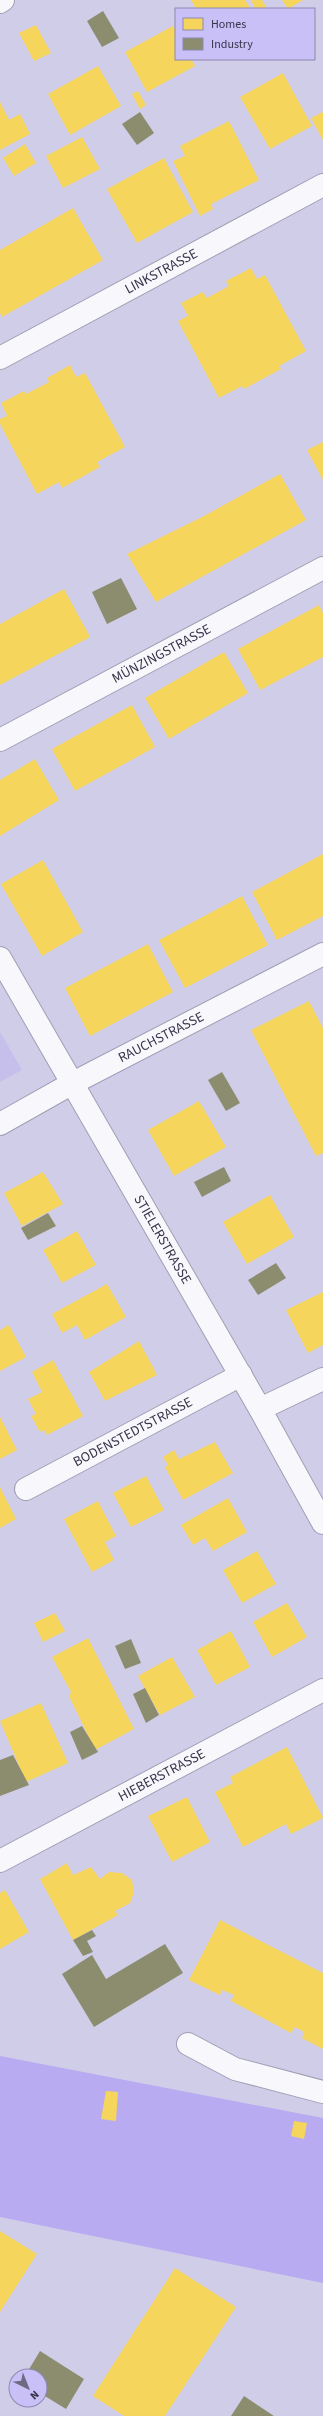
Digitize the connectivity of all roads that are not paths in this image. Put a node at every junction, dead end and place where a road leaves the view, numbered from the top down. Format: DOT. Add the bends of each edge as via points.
graph roads {
  1 [pos="3,0"];
  2 [pos="0,2"];
  3 [pos="323,186"];
  4 [pos="0,358"];
  5 [pos="323,568"];
  6 [pos="0,740"];
  7 [pos="323,954"];
  8 [pos="0,958"];
  9 [pos="71,1084"];
  10 [pos="0,1124"];
  11 [pos="241,1376"];
  12 [pos="323,1379"];
  13 [pos="260,1410"];
  14 [pos="26,1489"];
  15 [pos="323,1523"];
  16 [pos="323,1690"];
  17 [pos="0,1861"];
  18 [pos="188,2044"];
  19 [pos="323,2092"];
  1 -- 2 [label="street"];
  3 -- 4 [label="street, LINKSTRASSE"];
  5 -- 6 [label="street, MÜNZINGSTRASSE"];
  7 -- 9 [label="street, RAUCHSTRASSE"];
  8 -- 9 [label="street, STIELERSTRASSE"];
  9 -- 10 [label="street, RAUCHSTRASSE"];
  9 -- 11 [label="street, STIELERSTRASSE"];
  11 -- 13 [label="street, STIELERSTRASSE"];
  11 -- 14 [label="street, BODENSTEDTSTRASSE"];
  12 -- 13 [label="street"];
  13 -- 15 [label="street, STIELERSTRASSE"];
  16 -- 17 [label="street, HIEBERSTRASSE"];
  18 -- 19 [label="street" via="235,2069"];
}
